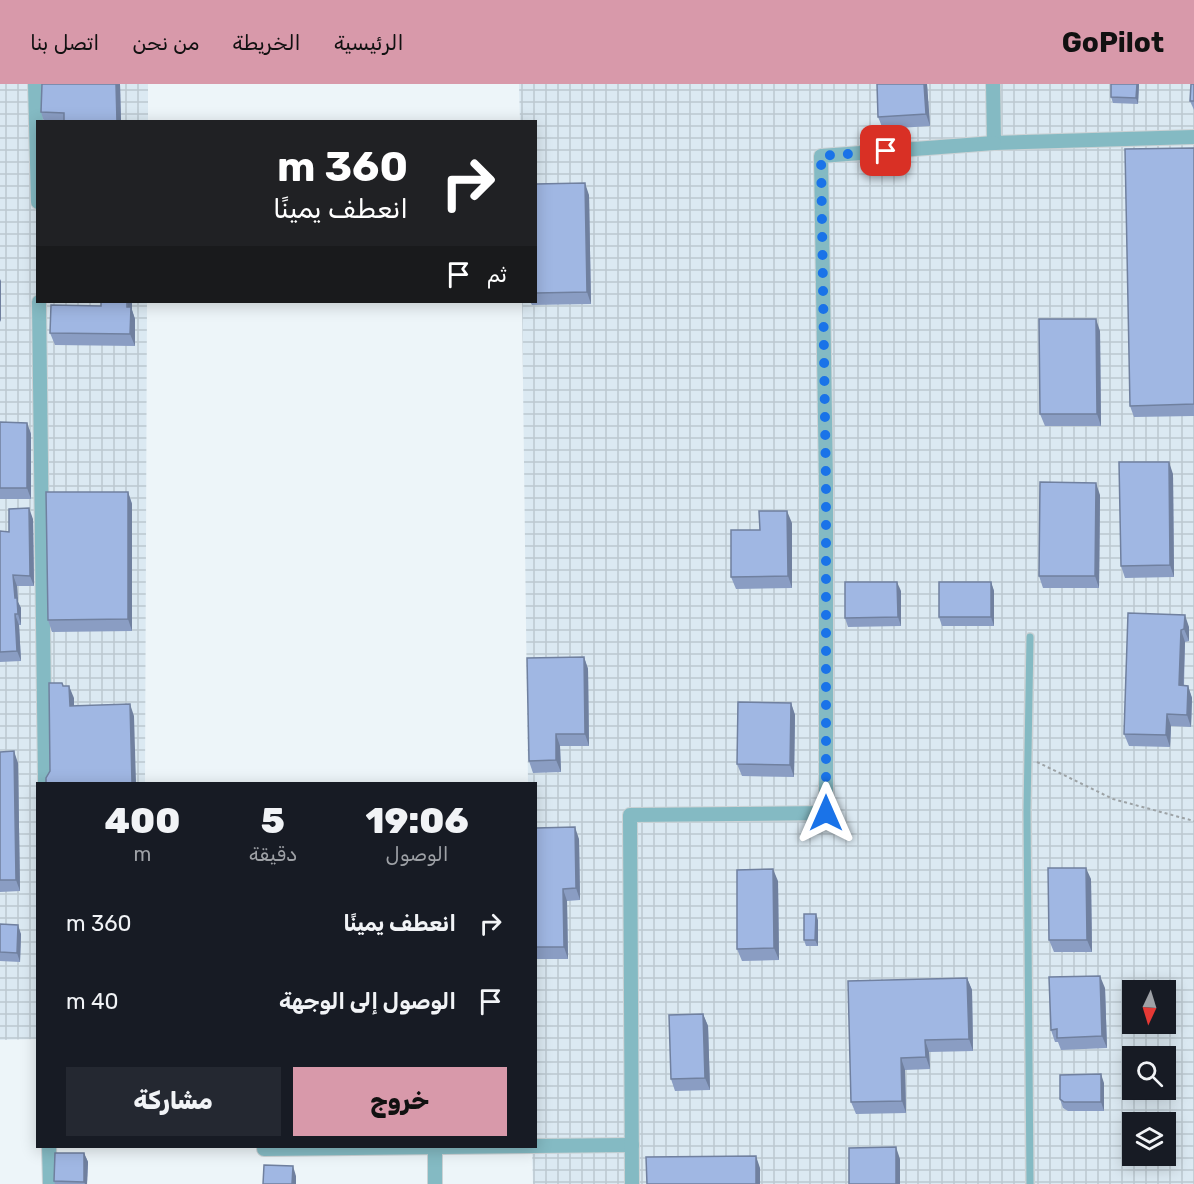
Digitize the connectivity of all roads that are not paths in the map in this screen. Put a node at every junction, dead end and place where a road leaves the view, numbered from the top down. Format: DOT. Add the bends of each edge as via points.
graph roads {
  1 [pos="35,84"];
  2 [pos="993,84"];
  3 [pos="36,123"];
  4 [pos="1194,138"];
  5 [pos="994,143"];
  6 [pos="39,303"];
  7 [pos="1030,637"];
  8 [pos="45,782"];
  9 [pos="632,1145"];
  10 [pos="537,1146"];
  11 [pos="49,1148"];
  12 [pos="350,1148"];
  13 [pos="435,1148"];
  14 [pos="264,1149"];
  15 [pos="50,1184"];
  16 [pos="435,1184"];
  17 [pos="632,1184"];
  18 [pos="1030,1184"];
  1 -- 3 [label="street"];
  2 -- 5 [label="street"];
  4 -- 5 [label="street"];
  5 -- 9 [label="street" via="821,156 826,813 630,815"];
  6 -- 8 [label="street"];
  7 -- 18 [label="lane"];
  9 -- 10 [label="street"];
  9 -- 17 [label="street"];
  11 -- 15 [label="street"];
  12 -- 14 [label="street"];
  13 -- 16 [label="street"];
}
